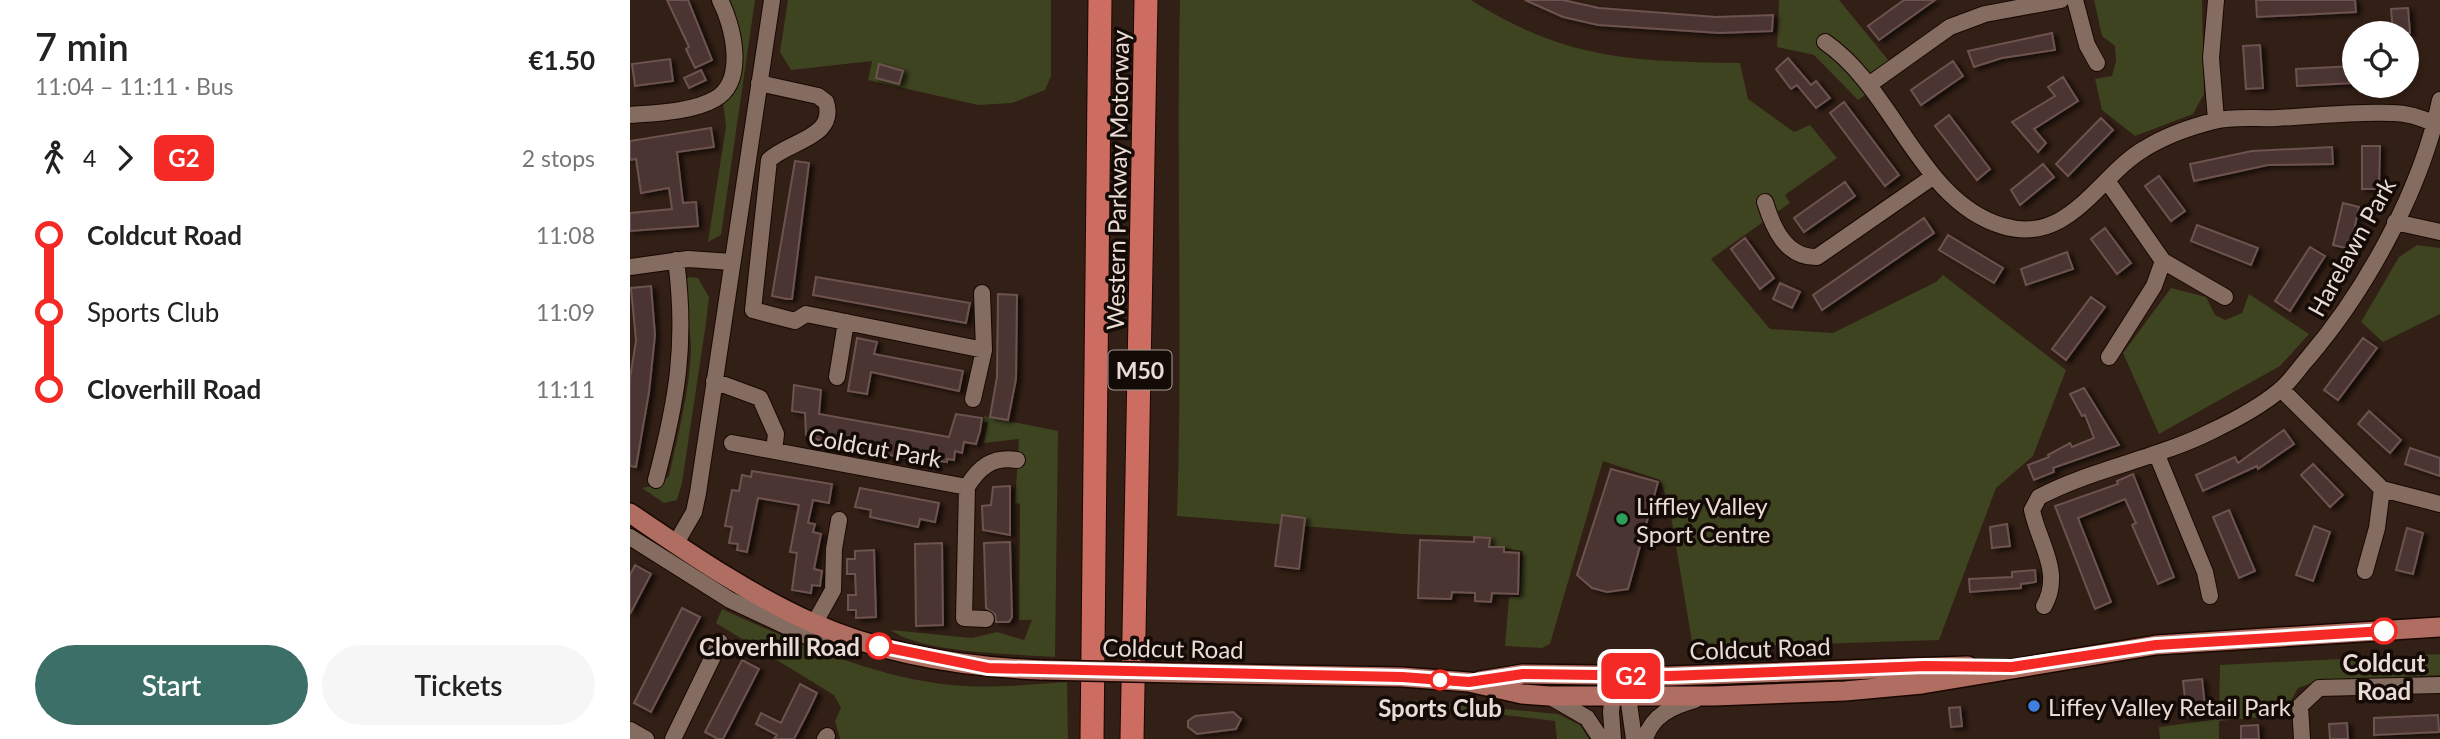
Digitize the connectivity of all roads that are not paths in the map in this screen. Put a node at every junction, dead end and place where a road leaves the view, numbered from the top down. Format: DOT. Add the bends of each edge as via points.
graph roads {
  1 [pos="720,0"];
  2 [pos="772,0"];
  3 [pos="1100,0"];
  4 [pos="1146,0"];
  5 [pos="2061,0"];
  6 [pos="2075,0"];
  7 [pos="2216,0"];
  8 [pos="1825,42"];
  9 [pos="2096,63"];
  10 [pos="759,83"];
  11 [pos="1870,84"];
  12 [pos="2440,100"];
  13 [pos="630,115"];
  14 [pos="2216,121"];
  15 [pos="2435,124"];
  16 [pos="1934,176"];
  17 [pos="2108,183"];
  18 [pos="1765,202"];
  19 [pos="2395,222"];
  20 [pos="2440,232"];
  21 [pos="676,260"];
  22 [pos="2163,261"];
  23 [pos="732,262"];
  24 [pos="630,267"];
  25 [pos="982,293"];
  26 [pos="2225,297"];
  27 [pos="846,322"];
  28 [pos="984,349"];
  29 [pos="2109,357"];
  30 [pos="837,377"];
  31 [pos="714,381"];
  32 [pos="2281,389"];
  33 [pos="973,399"];
  34 [pos="732,443"];
  35 [pos="774,451"];
  36 [pos="2157,455"];
  37 [pos="1017,460"];
  38 [pos="656,480"];
  39 [pos="967,487"];
  40 [pos="2382,489"];
  41 [pos="2440,504"];
  42 [pos="630,513"];
  43 [pos="839,520"];
  44 [pos="630,537"];
  45 [pos="676,543"];
  46 [pos="2365,571"];
  47 [pos="2210,596"];
  48 [pos="2044,606"];
  49 [pos="986,619"];
  50 [pos="814,624"];
  51 [pos="2440,627"];
  52 [pos="720,642"];
  53 [pos="879,646"];
  54 [pos="2012,667"];
  55 [pos="1616,676"];
  56 [pos="1469,682"];
  57 [pos="2440,685"];
  58 [pos="1549,696"];
  59 [pos="1619,696"];
  60 [pos="1714,696"];
  61 [pos="630,730"];
  62 [pos="646,739"];
  63 [pos="673,739"];
  64 [pos="1092,739"];
  65 [pos="1132,739"];
  66 [pos="1601,739"];
  67 [pos="1613,739"];
  68 [pos="1634,739"];
  69 [pos="1645,739"];
  70 [pos="2302,739"];
  1 -- 13 [label="street" via="735,37 734,61 724,90 716,99 701,104"];
  2 -- 10 [label="street"];
  3 -- 64 [label="highway, Western Parkway Motorway / M50"];
  4 -- 65 [label="highway, Western Parkway Motorway / M50"];
  5 -- 11 [label="street" via="1985,14 1950,26"];
  6 -- 9 [label="street"];
  7 -- 14 [label="street" via="2211,58"];
  8 -- 11 [label="street" via="1847,57"];
  10 -- 23 [label="street"];
  10 -- 27 [label="street" via="818,96 826,102 828,116 826,125 780,149 769,160 753,310 795,320 806,314"];
  11 -- 16 [label="street"];
  12 -- 15 [label="street, Harelawn Park"];
  14 -- 15 [label="street" via="2395,113"];
  14 -- 17 [label="street" via="2142,150"];
  15 -- 19 [label="street, Harelawn Park"];
  16 -- 17 [label="street" via="1970,211 2004,227 2031,229 2051,225"];
  16 -- 18 [label="street" via="1816,257 1791,251 1772,224"];
  17 -- 22 [label="street"];
  19 -- 20 [label="street"];
  19 -- 32 [label="street, Harelawn Park" via="2338,323"];
  21 -- 23 [label="street"];
  21 -- 24 [label="street"];
  21 -- 38 [label="street" via="681,356 677,397"];
  22 -- 26 [label="street"];
  22 -- 29 [label="street" via="2154,286"];
  23 -- 31 [label="street"];
  25 -- 28 [label="street"];
  27 -- 28 [label="street"];
  27 -- 30 [label="street"];
  28 -- 33 [label="street"];
  31 -- 35 [label="street, Coldcut Park" via="760,398 776,434"];
  31 -- 45 [label="street" via="696,505"];
  32 -- 36 [label="street, Harelawn Park" via="2212,431"];
  32 -- 40 [label="street"];
  34 -- 35 [label="street, Coldcut Park"];
  35 -- 39 [label="street, Coldcut Park"];
  36 -- 47 [label="street" via="2205,572"];
  36 -- 48 [label="street, Harelawn Park" via="2039,498 2032,510 2052,568 2052,593"];
  37 -- 39 [label="street, Coldcut Park" via="987,464"];
  39 -- 49 [label="street, Coldcut Park" via="964,618"];
  40 -- 41 [label="street"];
  40 -- 46 [label="street"];
  42 -- 45 [label="main road, Coldcut Road"];
  43 -- 50 [label="street" via="833,590"];
  44 -- 53 [label="street, Coldcut Road" via="730,600 811,638"];
  45 -- 50 [label="main road, Coldcut Road" via="741,586"];
  50 -- 53 [label="main road, Coldcut Road"];
  51 -- 54 [label="main road, Coldcut Road" via="2156,645"];
  52 -- 63 [label="street"];
  53 -- 56 [label="main road, Coldcut Road, bridge" via="953,663 1042,670"];
  54 -- 55 [label="main road, Coldcut Road"];
  54 -- 60 [label="main road, Coldcut Road" via="1922,684"];
  55 -- 56 [label="main road, Coldcut Road" via="1523,674"];
  55 -- 59 [label="street"];
  56 -- 58 [label="main road, Coldcut Road"];
  57 -- 70 [label="street" via="2319,688 2300,706"];
  58 -- 59 [label="main road, Coldcut Road"];
  58 -- 66 [label="street" via="1587,718"];
  59 -- 60 [label="main road, Coldcut Road"];
  59 -- 67 [label="street"];
  59 -- 68 [label="street"];
  60 -- 69 [label="street" via="1679,704 1662,714"];
  61 -- 62 [label="street"];
}
